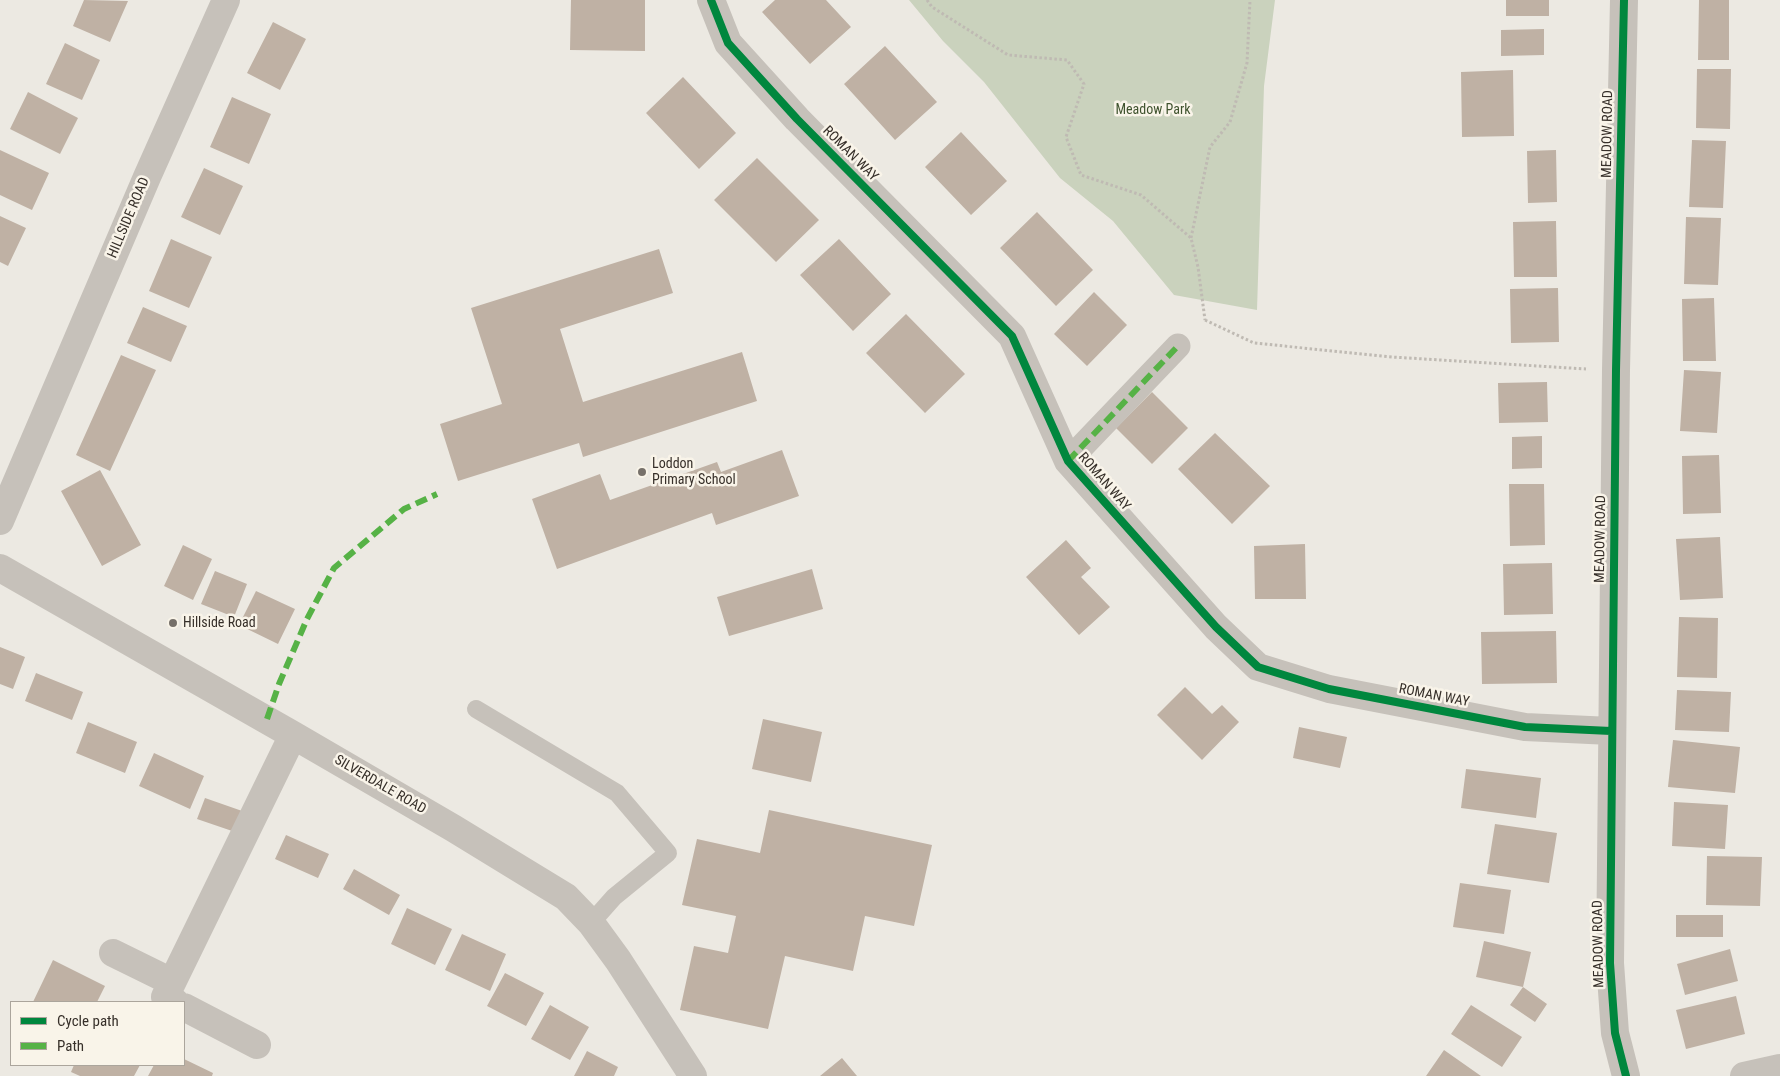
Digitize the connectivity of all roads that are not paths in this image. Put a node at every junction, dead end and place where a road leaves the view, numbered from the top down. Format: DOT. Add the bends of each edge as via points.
graph roads {
  1 [pos="226,0"];
  2 [pos="711,0"];
  3 [pos="1624,0"];
  4 [pos="1178,346"];
  5 [pos="1068,461"];
  6 [pos="0,521"];
  7 [pos="0,568"];
  8 [pos="476,710"];
  9 [pos="1611,731"];
  10 [pos="293,735"];
  11 [pos="591,923"];
  12 [pos="113,953"];
  13 [pos="174,992"];
  14 [pos="185,1008"];
  15 [pos="257,1045"];
  16 [pos="1780,1068"];
  17 [pos="693,1076"];
  18 [pos="1626,1076"];
  19 [pos="1744,1076"];
  1 -- 6 [label="street, HILLSIDE ROAD"];
  2 -- 5 [label="street, ROMAN WAY" via="728,43 797,119 1012,336"];
  3 -- 9 [label="street, MEADOW ROAD"];
  4 -- 5 [label="street"];
  5 -- 9 [label="street, ROMAN WAY" via="1216,627 1258,667 1330,689 1525,727"];
  7 -- 10 [label="street, SILVERDALE ROAD"];
  8 -- 11 [label="lane" via="617,793 668,853 614,897"];
  9 -- 18 [label="street, MEADOW ROAD" via="1610,963 1616,1033"];
  10 -- 11 [label="street, SILVERDALE ROAD" via="566,897"];
  10 -- 13 [label="street"];
  11 -- 17 [label="street, SILVERDALE ROAD"];
  12 -- 13 [label="street"];
  14 -- 15 [label="street"];
  16 -- 19 [label="street"];
}
